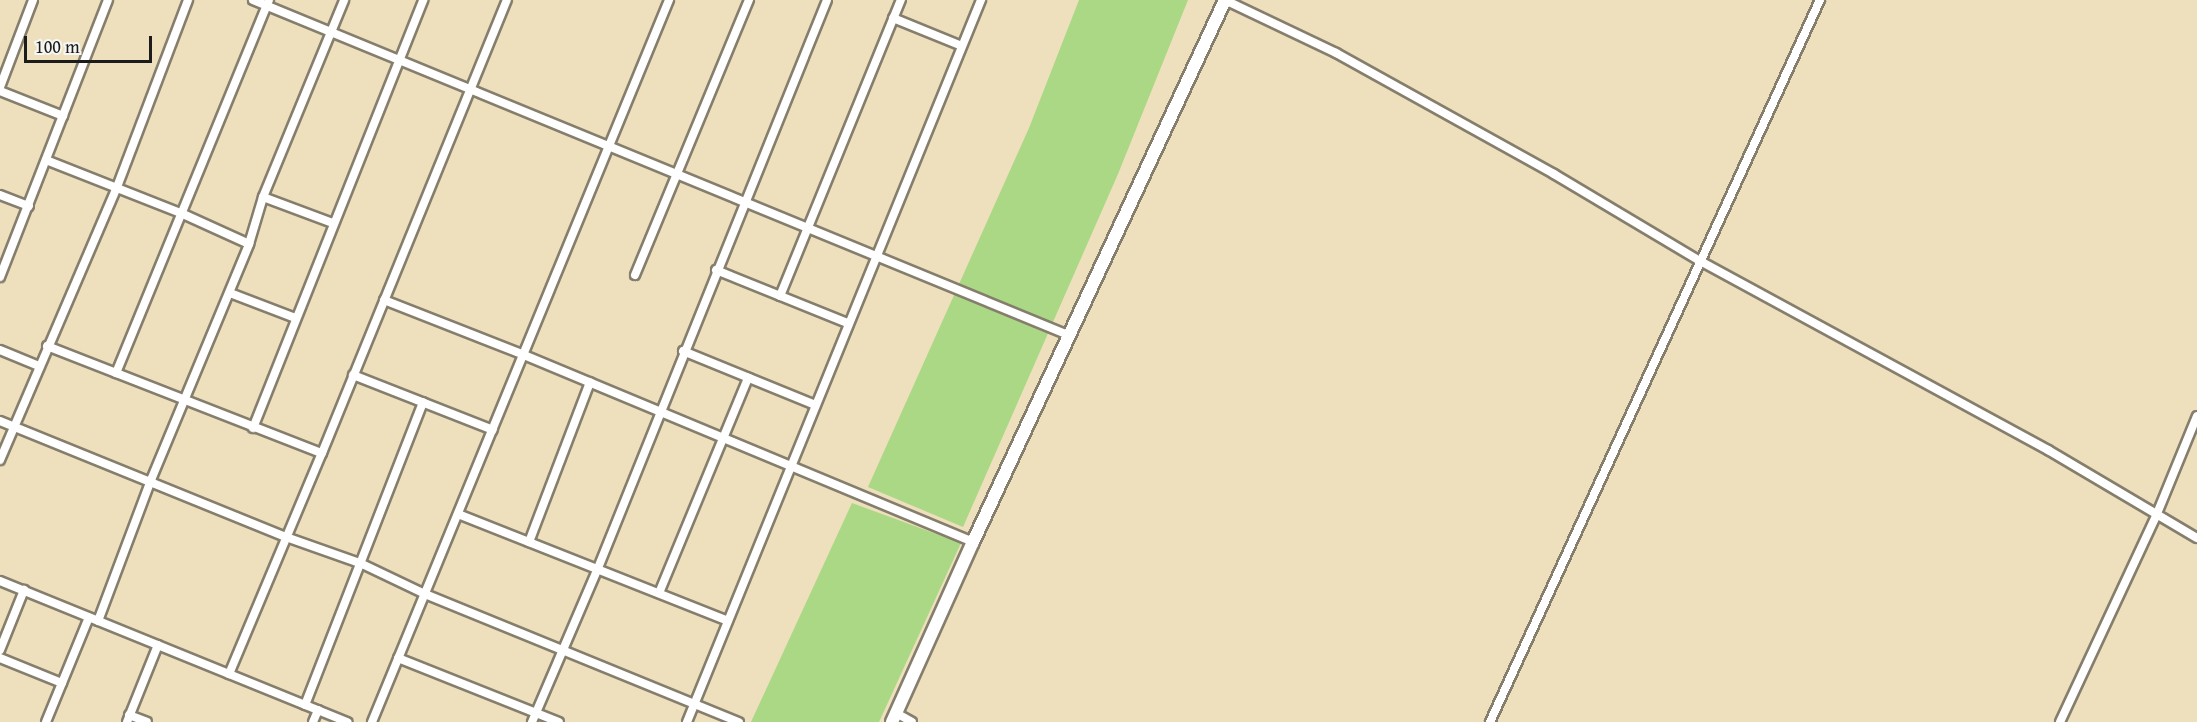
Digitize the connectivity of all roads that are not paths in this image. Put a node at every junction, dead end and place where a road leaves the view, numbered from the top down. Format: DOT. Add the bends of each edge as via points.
graph roads {
  1 [pos="33,0"];
  2 [pos="108,0"];
  3 [pos="188,0"];
  4 [pos="253,0"];
  5 [pos="344,0"];
  6 [pos="423,0"];
  7 [pos="507,0"];
  8 [pos="669,0"];
  9 [pos="748,0"];
  10 [pos="827,0"];
  11 [pos="900,0"];
  12 [pos="981,0"];
  13 [pos="1225,0"];
  14 [pos="1820,0"];
  15 [pos="268,3"];
  16 [pos="893,18"];
  17 [pos="330,32"];
  18 [pos="962,46"];
  19 [pos="399,60"];
  20 [pos="0,89"];
  21 [pos="470,89"];
  22 [pos="63,116"];
  23 [pos="609,146"];
  24 [pos="46,160"];
  25 [pos="678,174"];
  26 [pos="117,187"];
  27 [pos="0,195"];
  28 [pos="263,197"];
  29 [pos="744,201"];
  30 [pos="28,206"];
  31 [pos="183,214"];
  32 [pos="333,223"];
  33 [pos="808,228"];
  34 [pos="249,244"];
  35 [pos="875,256"];
  36 [pos="1700,261"];
  37 [pos="716,270"];
  38 [pos="635,275"];
  39 [pos="0,278"];
  40 [pos="230,293"];
  41 [pos="780,296"];
  42 [pos="384,300"];
  43 [pos="295,318"];
  44 [pos="848,324"];
  45 [pos="1068,335"];
  46 [pos="47,346"];
  47 [pos="0,350"];
  48 [pos="684,351"];
  49 [pos="524,355"];
  50 [pos="39,366"];
  51 [pos="116,373"];
  52 [pos="353,375"];
  53 [pos="748,378"];
  54 [pos="590,382"];
  55 [pos="185,402"];
  56 [pos="423,402"];
  57 [pos="815,405"];
  58 [pos="659,412"];
  59 [pos="2197,416"];
  60 [pos="0,421"];
  61 [pos="14,426"];
  62 [pos="253,428"];
  63 [pos="493,430"];
  64 [pos="723,439"];
  65 [pos="322,453"];
  66 [pos="0,460"];
  67 [pos="790,467"];
  68 [pos="151,480"];
  69 [pos="458,514"];
  70 [pos="2156,516"];
  71 [pos="286,537"];
  72 [pos="2197,538"];
  73 [pos="529,542"];
  74 [pos="972,542"];
  75 [pos="360,564"];
  76 [pos="598,568"];
  77 [pos="0,581"];
  78 [pos="24,590"];
  79 [pos="425,594"];
  80 [pos="659,594"];
  81 [pos="88,617"];
  82 [pos="98,621"];
  83 [pos="728,621"];
  84 [pos="158,645"];
  85 [pos="0,650"];
  86 [pos="564,650"];
  87 [pos="0,658"];
  88 [pos="398,658"];
  89 [pos="229,674"];
  90 [pos="62,683"];
  91 [pos="694,704"];
  92 [pos="305,705"];
  93 [pos="318,710"];
  94 [pos="536,713"];
  95 [pos="894,718"];
  96 [pos="128,719"];
  97 [pos="46,722"];
  98 [pos="147,722"];
  99 [pos="313,722"];
  100 [pos="347,722"];
  101 [pos="372,722"];
  102 [pos="532,722"];
  103 [pos="560,722"];
  104 [pos="687,722"];
  105 [pos="739,722"];
  106 [pos="912,722"];
  107 [pos="1490,722"];
  108 [pos="2060,722"];
  1 -- 20 [label="street"];
  2 -- 22 [label="street"];
  3 -- 26 [label="street"];
  4 -- 15 [label="street"];
  5 -- 17 [label="street"];
  6 -- 19 [label="street"];
  7 -- 21 [label="street"];
  8 -- 23 [label="street"];
  9 -- 25 [label="street"];
  10 -- 29 [label="street"];
  11 -- 16 [label="street"];
  12 -- 18 [label="street"];
  13 -- 36 [label="street" via="1336,53 1582,190"];
  13 -- 45 [label="main road"];
  14 -- 36 [label="street"];
  15 -- 17 [label="street"];
  15 -- 31 [label="street"];
  16 -- 18 [label="street"];
  16 -- 33 [label="street"];
  17 -- 19 [label="street"];
  17 -- 28 [label="street"];
  18 -- 35 [label="street"];
  19 -- 21 [label="street"];
  19 -- 32 [label="street"];
  20 -- 22 [label="street"];
  21 -- 23 [label="street"];
  21 -- 42 [label="street"];
  22 -- 24 [label="street"];
  23 -- 25 [label="street"];
  23 -- 49 [label="street"];
  24 -- 26 [label="street"];
  24 -- 30 [label="street"];
  25 -- 29 [label="street"];
  25 -- 38 [label="street"];
  26 -- 31 [label="street"];
  26 -- 46 [label="street"];
  27 -- 30 [label="street"];
  28 -- 32 [label="street"];
  28 -- 34 [label="street"];
  29 -- 33 [label="street"];
  29 -- 37 [label="street"];
  30 -- 39 [label="street"];
  31 -- 34 [label="street"];
  31 -- 51 [label="street"];
  32 -- 43 [label="street"];
  33 -- 35 [label="street"];
  33 -- 41 [label="street"];
  34 -- 40 [label="street"];
  35 -- 44 [label="street"];
  35 -- 45 [label="street"];
  36 -- 70 [label="street" via="2048,450"];
  36 -- 107 [label="street"];
  37 -- 41 [label="street"];
  37 -- 48 [label="street"];
  40 -- 43 [label="street"];
  40 -- 55 [label="street"];
  41 -- 44 [label="street"];
  42 -- 49 [label="street"];
  42 -- 52 [label="street"];
  43 -- 62 [label="street"];
  44 -- 57 [label="street"];
  45 -- 74 [label="main road"];
  46 -- 50 [label="street"];
  46 -- 51 [label="street"];
  47 -- 50 [label="street"];
  48 -- 53 [label="street"];
  48 -- 58 [label="street"];
  49 -- 54 [label="street"];
  49 -- 63 [label="street"];
  50 -- 61 [label="street"];
  51 -- 55 [label="street"];
  52 -- 56 [label="street"];
  52 -- 65 [label="street"];
  53 -- 57 [label="street"];
  53 -- 64 [label="street"];
  54 -- 58 [label="street"];
  54 -- 73 [label="street"];
  55 -- 62 [label="street"];
  55 -- 68 [label="street"];
  56 -- 63 [label="street"];
  56 -- 75 [label="street"];
  57 -- 67 [label="street"];
  58 -- 64 [label="street"];
  58 -- 76 [label="street"];
  59 -- 70 [label="street"];
  60 -- 61 [label="street"];
  61 -- 66 [label="street"];
  61 -- 68 [label="street"];
  62 -- 65 [label="street"];
  63 -- 69 [label="street"];
  64 -- 67 [label="street"];
  64 -- 80 [label="street"];
  65 -- 71 [label="street"];
  67 -- 74 [label="street"];
  67 -- 83 [label="street"];
  68 -- 71 [label="street"];
  68 -- 82 [label="street"];
  69 -- 73 [label="street"];
  69 -- 79 [label="street"];
  70 -- 72 [label="street"];
  70 -- 108 [label="street"];
  71 -- 75 [label="street"];
  71 -- 89 [label="street"];
  73 -- 76 [label="street"];
  74 -- 95 [label="main road"];
  75 -- 79 [label="street"];
  75 -- 92 [label="street"];
  76 -- 80 [label="street"];
  76 -- 86 [label="street"];
  77 -- 78 [label="street"];
  78 -- 81 [label="street"];
  78 -- 85 [label="street"];
  79 -- 86 [label="street"];
  79 -- 88 [label="street"];
  80 -- 83 [label="street"];
  81 -- 82 [label="street"];
  81 -- 90 [label="street"];
  82 -- 84 [label="street"];
  83 -- 91 [label="street"];
  84 -- 89 [label="street"];
  84 -- 96 [label="street"];
  86 -- 91 [label="street"];
  86 -- 94 [label="street"];
  87 -- 90 [label="street"];
  88 -- 94 [label="street"];
  88 -- 101 [label="street"];
  89 -- 92 [label="street"];
  90 -- 97 [label="street"];
  91 -- 104 [label="street"];
  91 -- 105 [label="street"];
  92 -- 93 [label="street"];
  93 -- 99 [label="street"];
  93 -- 100 [label="street"];
  94 -- 102 [label="street"];
  94 -- 103 [label="street"];
  95 -- 106 [label="street"];
  96 -- 98 [label="street"];
}
